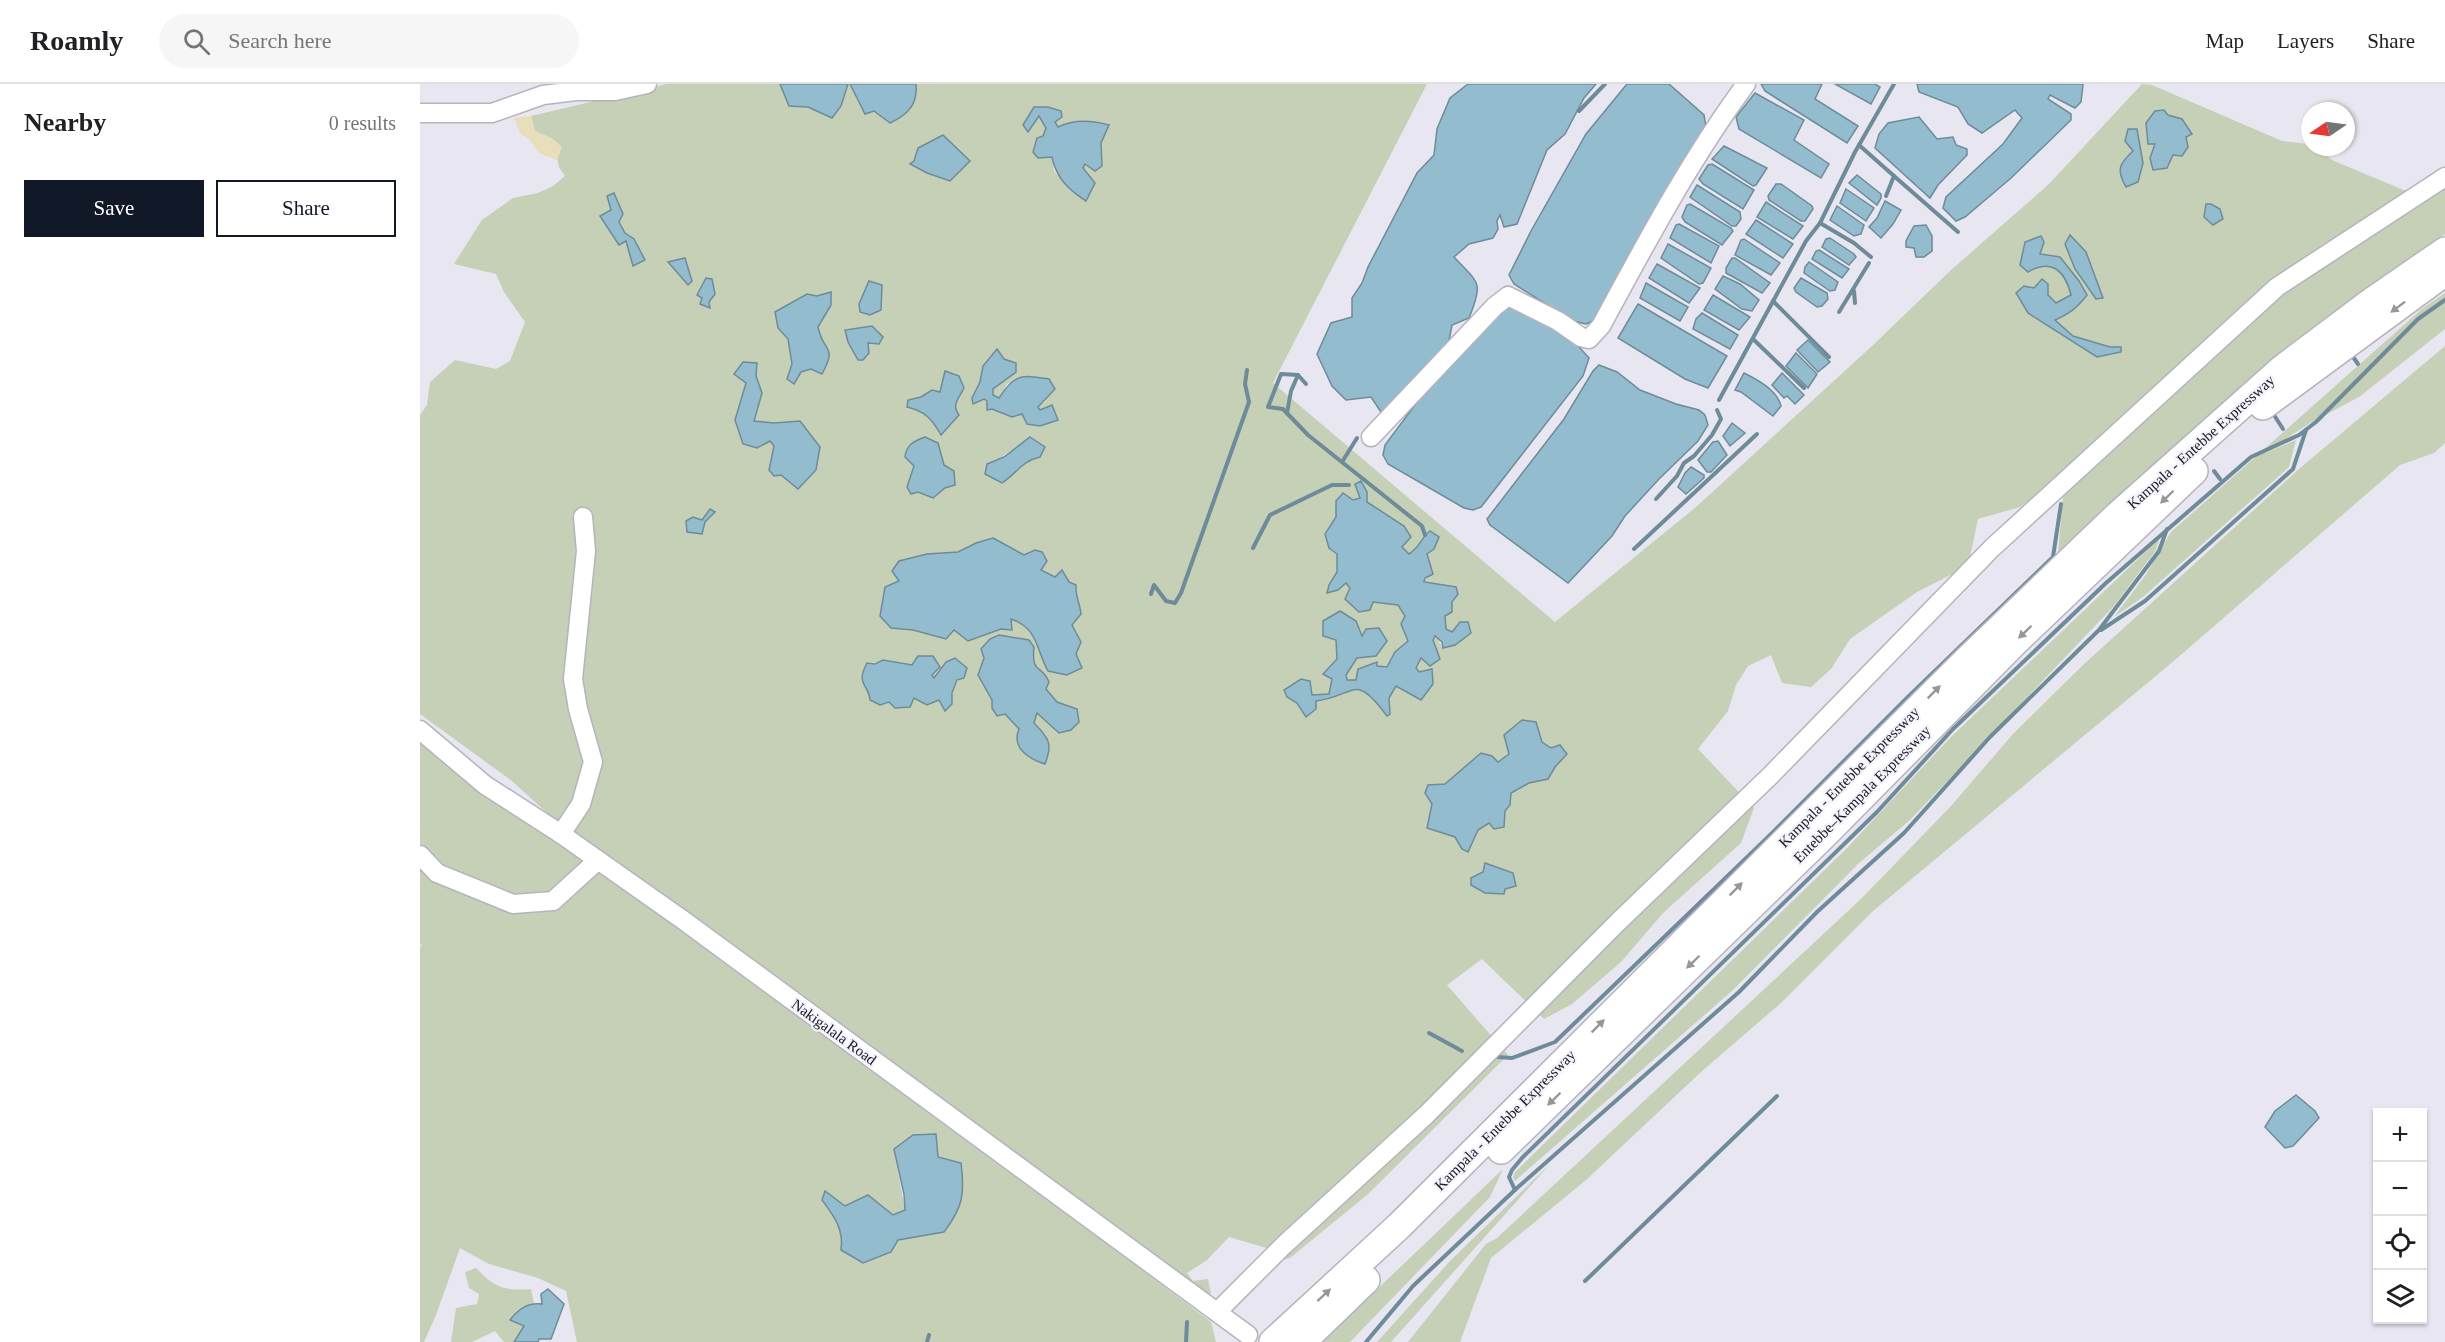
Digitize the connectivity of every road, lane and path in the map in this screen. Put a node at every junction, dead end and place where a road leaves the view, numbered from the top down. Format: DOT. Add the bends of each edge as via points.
graph roads {
  1 [pos="647,84"];
  2 [pos="1746,84"];
  3 [pos="420,113"];
  4 [pos="2445,177"];
  5 [pos="2445,251"];
  6 [pos="2445,272"];
  7 [pos="1371,437"];
  8 [pos="582,518"];
  9 [pos="420,730"];
  10 [pos="561,834"];
  11 [pos="420,855"];
  12 [pos="598,860"];
  13 [pos="1217,1312"];
  14 [pos="1276,1338"];
  1 -- 3 [label="street" via="615,91 543,95 492,113"];
  2 -- 7 [label="street" via="1670,200 1601,326 1589,339 1508,296"];
  4 -- 13 [label="street" via="2277,287 1992,548 1770,776 1426,1115"];
  14 -- 5 [label="highway, Kampala - Entebbe Expressway, one-way" via="1399,1226 1960,667 2118,515 2282,369"];
  6 -- 14 [label="highway, Entebbe–Kampala Expressway, one-way" via="2262,407 2016,641 1825,834"];
  8 -- 10 [label="street" via="586,550 573,679 593,762 581,804"];
  9 -- 10 [label="street, Nakigalala Road" via="485,785"];
  10 -- 12 [label="street, Nakigalala Road"];
  11 -- 12 [label="street" via="437,873 513,904 553,901"];
  12 -- 13 [label="street, Nakigalala Road"];
  13 -- 14 [label="street, Nakigalala Road"];
}
